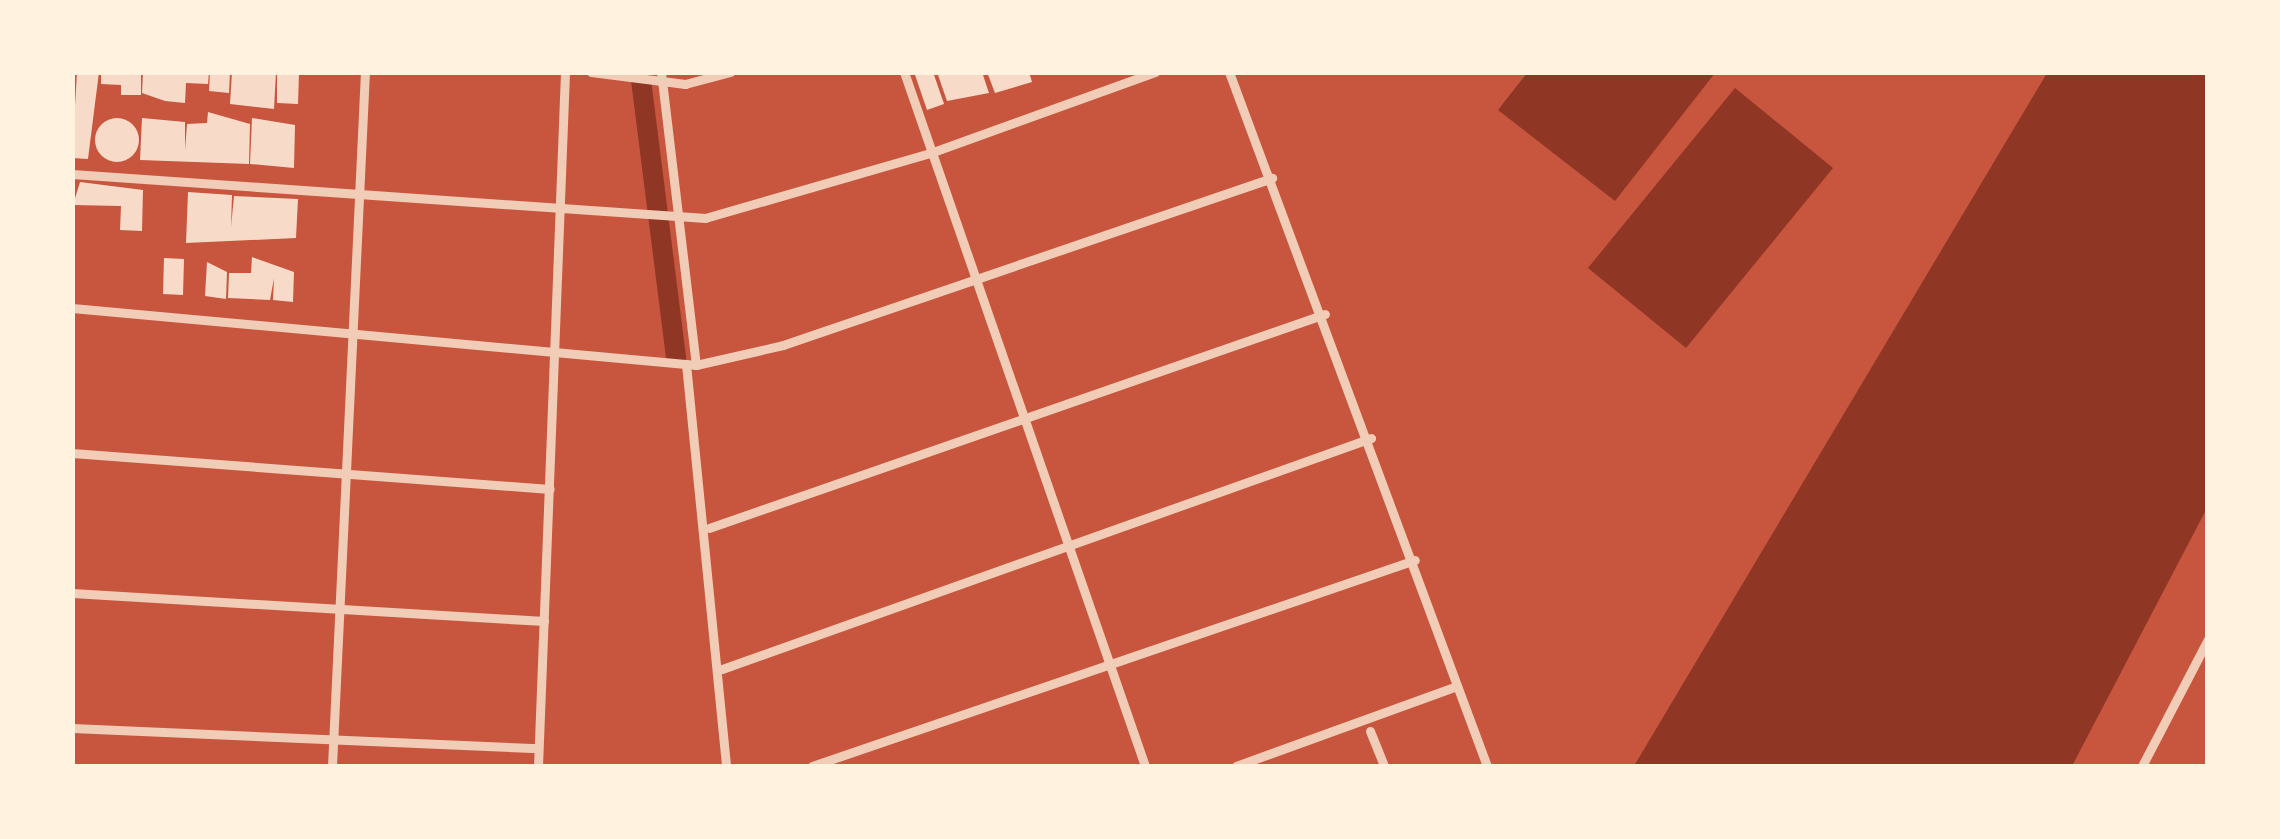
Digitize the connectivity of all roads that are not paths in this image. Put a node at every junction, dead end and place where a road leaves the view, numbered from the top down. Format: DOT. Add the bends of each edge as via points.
graph roads {
  1 [pos="364,72"];
  2 [pos="565,72"];
  3 [pos="591,72"];
  4 [pos="730,72"];
  5 [pos="904,72"];
  6 [pos="1155,72"];
  7 [pos="1229,72"];
  8 [pos="660,78"];
  9 [pos="932,152"];
  10 [pos="72,174"];
  11 [pos="1272,178"];
  12 [pos="359,189"];
  13 [pos="559,205"];
  14 [pos="677,218"];
  15 [pos="975,282"];
  16 [pos="72,308"];
  17 [pos="1325,314"];
  18 [pos="353,332"];
  19 [pos="556,353"];
  20 [pos="691,364"];
  21 [pos="1026,420"];
  22 [pos="1371,438"];
  23 [pos="72,453"];
  24 [pos="346,477"];
  25 [pos="550,489"];
  26 [pos="709,528"];
  27 [pos="1066,545"];
  28 [pos="1415,560"];
  29 [pos="72,593"];
  30 [pos="340,612"];
  31 [pos="544,621"];
  32 [pos="2208,639"];
  33 [pos="1112,666"];
  34 [pos="722,669"];
  35 [pos="1457,686"];
  36 [pos="72,728"];
  37 [pos="1370,731"];
  38 [pos="334,741"];
  39 [pos="538,748"];
  40 [pos="332,766"];
  41 [pos="538,766"];
  42 [pos="726,766"];
  43 [pos="812,766"];
  44 [pos="1145,766"];
  45 [pos="1236,766"];
  46 [pos="1384,766"];
  47 [pos="1487,766"];
  48 [pos="2142,766"];
  1 -- 12 [label="street"];
  2 -- 13 [label="street"];
  3 -- 8 [label="street"];
  4 -- 8 [label="street"];
  5 -- 9 [label="street"];
  6 -- 9 [label="street"];
  7 -- 11 [label="street"];
  8 -- 14 [label="street"];
  9 -- 14 [label="street" via="753,207"];
  9 -- 15 [label="street"];
  10 -- 12 [label="street"];
  11 -- 15 [label="street"];
  11 -- 17 [label="street"];
  12 -- 13 [label="street"];
  12 -- 18 [label="street"];
  13 -- 14 [label="street"];
  13 -- 19 [label="street"];
  14 -- 20 [label="street"];
  15 -- 20 [label="street"];
  15 -- 21 [label="street"];
  16 -- 18 [label="street"];
  17 -- 21 [label="street"];
  17 -- 22 [label="street"];
  18 -- 19 [label="street"];
  18 -- 24 [label="street"];
  19 -- 20 [label="street"];
  19 -- 25 [label="street"];
  20 -- 26 [label="street"];
  21 -- 26 [label="street"];
  21 -- 27 [label="street"];
  22 -- 27 [label="street"];
  22 -- 28 [label="street"];
  23 -- 24 [label="street"];
  24 -- 25 [label="street"];
  24 -- 30 [label="street"];
  25 -- 31 [label="street"];
  26 -- 34 [label="street"];
  27 -- 33 [label="street"];
  27 -- 34 [label="street"];
  28 -- 33 [label="street"];
  28 -- 35 [label="street"];
  29 -- 30 [label="street"];
  30 -- 31 [label="street"];
  30 -- 38 [label="street"];
  31 -- 39 [label="street"];
  32 -- 48 [label="street"];
  33 -- 43 [label="street"];
  33 -- 44 [label="street"];
  34 -- 42 [label="street"];
  35 -- 45 [label="street"];
  35 -- 47 [label="street"];
  36 -- 38 [label="street"];
  37 -- 46 [label="street"];
  38 -- 39 [label="street"];
  38 -- 40 [label="street"];
  39 -- 41 [label="street"];
}
